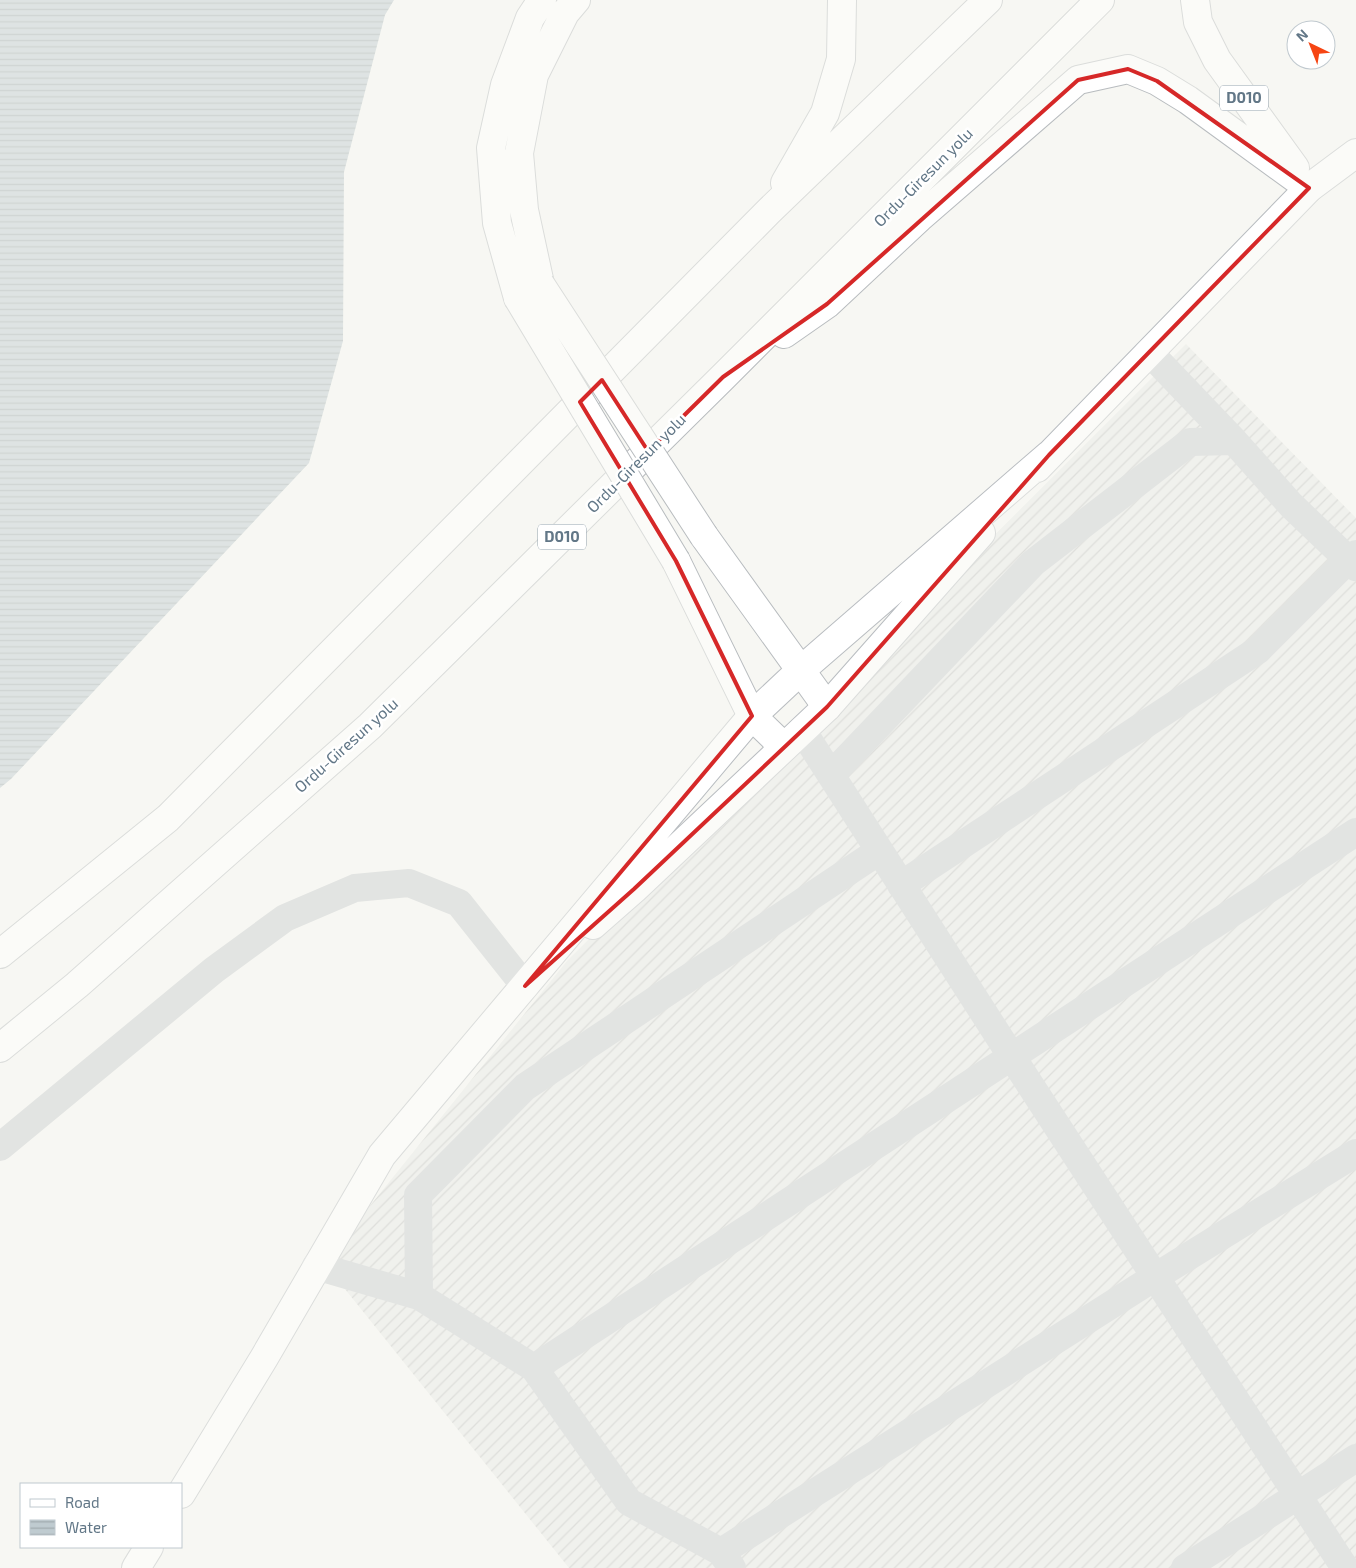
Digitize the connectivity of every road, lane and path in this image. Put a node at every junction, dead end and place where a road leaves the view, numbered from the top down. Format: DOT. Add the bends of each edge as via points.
graph roads {
  1 [pos="542,0"];
  2 [pos="576,0"];
  3 [pos="842,0"];
  4 [pos="988,0"];
  5 [pos="1100,0"];
  6 [pos="1195,0"];
  7 [pos="1356,153"];
  8 [pos="1310,188"];
  9 [pos="770,210"];
  10 [pos="529,291"];
  11 [pos="1149,352"];
  12 [pos="723,376"];
  13 [pos="1234,441"];
  14 [pos="1049,454"];
  15 [pos="1353,560"];
  16 [pos="800,671"];
  17 [pos="827,707"];
  18 [pos="752,716"];
  19 [pos="793,738"];
  20 [pos="831,775"];
  21 [pos="1356,832"];
  22 [pos="879,852"];
  23 [pos="901,885"];
  24 [pos="0,954"];
  25 [pos="525,986"];
  26 [pos="0,1048"];
  27 [pos="1012,1057"];
  28 [pos="0,1147"];
  29 [pos="1356,1153"];
  30 [pos="316,1266"];
  31 [pos="1155,1277"];
  32 [pos="419,1296"];
  33 [pos="534,1368"];
  34 [pos="1356,1458"];
  35 [pos="182,1492"];
  36 [pos="1298,1496"];
  37 [pos="148,1548"];
  38 [pos="726,1560"];
  39 [pos="136,1568"];
  40 [pos="1185,1568"];
  41 [pos="1345,1568"];
  1 -- 10 [label="main road" via="530,18 505,85 491,148 497,223"];
  2 -- 10 [label="main road" via="565,13 534,75 519,153"];
  3 -- 9 [label="main road" via="841,60 825,113"];
  4 -- 9 [label="main road"];
  5 -- 12 [label="main road, Ordu-Giresun yolu / D010"];
  6 -- 8 [label="main road, D010" via="1198,22 1217,60"];
  7 -- 8 [label="main road"];
  8 -- 11 [label="main road"];
  8 -- 12 [label="main road" via="1157,81 1128,69 1078,80 919,218 827,304"];
  9 -- 24 [label="main road" via="168,818"];
  10 -- 16 [label="main road, bridge"];
  10 -- 18 [label="main road, bridge" via="676,561"];
  11 -- 13 [label="street"];
  11 -- 14 [label="main road"];
  12 -- 26 [label="main road, Ordu-Giresun yolu / D010" via="370,726 77,985"];
  13 -- 15 [label="street" via="1291,505"];
  13 -- 20 [label="street" via="1190,442 1032,562"];
  14 -- 16 [label="main road"];
  14 -- 17 [label="main road"];
  15 -- 23 [label="street" via="1258,650"];
  16 -- 17 [label="main road"];
  16 -- 18 [label="main road"];
  17 -- 19 [label="main road"];
  18 -- 19 [label="main road"];
  18 -- 25 [label="main road"];
  19 -- 20 [label="street"];
  19 -- 25 [label="main road" via="634,889"];
  20 -- 22 [label="street"];
  21 -- 27 [label="street"];
  22 -- 23 [label="street"];
  22 -- 32 [label="street" via="525,1087 418,1195"];
  23 -- 27 [label="street"];
  25 -- 28 [label="street" via="459,903 410,883 356,888 285,918 214,970"];
  25 -- 30 [label="main road" via="382,1155"];
  27 -- 31 [label="street"];
  27 -- 33 [label="street"];
  29 -- 31 [label="street"];
  30 -- 32 [label="street"];
  30 -- 35 [label="main road"];
  31 -- 36 [label="street"];
  31 -- 38 [label="street"];
  32 -- 33 [label="street"];
  33 -- 38 [label="street" via="629,1502"];
  34 -- 36 [label="street"];
  36 -- 40 [label="street"];
  36 -- 41 [label="street"];
  37 -- 39 [label="main road"];
}
